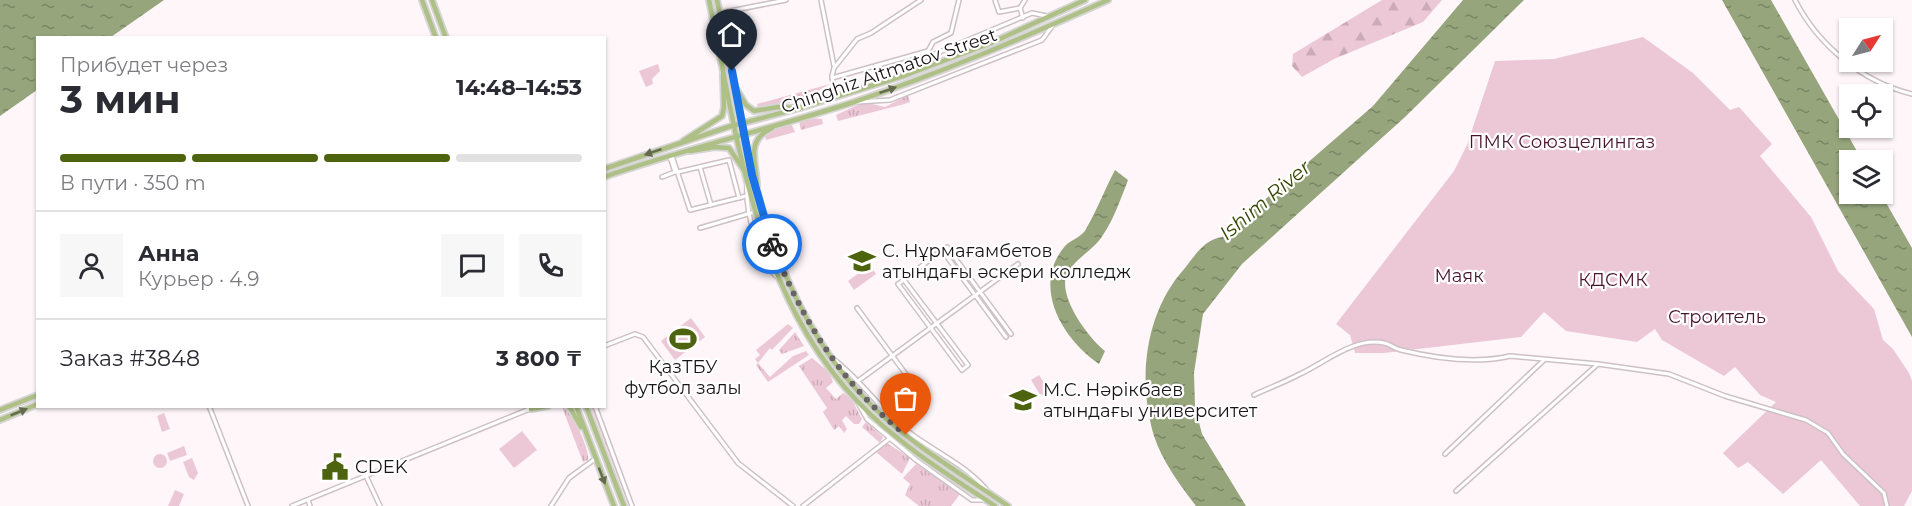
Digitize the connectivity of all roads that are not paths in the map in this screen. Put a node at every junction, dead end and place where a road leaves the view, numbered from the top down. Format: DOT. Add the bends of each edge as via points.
graph roads {
  1 [pos="422,0"];
  2 [pos="709,0"];
  3 [pos="717,0"];
  4 [pos="786,0"];
  5 [pos="821,0"];
  6 [pos="921,0"];
  7 [pos="958,0"];
  8 [pos="994,0"];
  9 [pos="1025,0"];
  10 [pos="1085,0"];
  11 [pos="1108,0"];
  12 [pos="1795,0"];
  13 [pos="433,2"];
  14 [pos="765,2"];
  15 [pos="425,8"];
  16 [pos="1020,8"];
  17 [pos="720,13"];
  18 [pos="1049,16"];
  19 [pos="1023,18"];
  20 [pos="1054,24"];
  21 [pos="435,36"];
  22 [pos="445,36"];
  23 [pos="928,51"];
  24 [pos="926,55"];
  25 [pos="723,67"];
  26 [pos="834,68"];
  27 [pos="906,75"];
  28 [pos="832,78"];
  29 [pos="736,88"];
  30 [pos="834,89"];
  31 [pos="1912,94"];
  32 [pos="852,102"];
  33 [pos="800,108"];
  34 [pos="784,122"];
  35 [pos="741,123"];
  36 [pos="735,125"];
  37 [pos="743,133"];
  38 [pos="737,135"];
  39 [pos="679,144"];
  40 [pos="672,154"];
  41 [pos="700,166"];
  42 [pos="606,168"];
  43 [pos="678,172"];
  44 [pos="606,176"];
  45 [pos="662,177"];
  46 [pos="748,177"];
  47 [pos="758,194"];
  48 [pos="746,196"];
  49 [pos="739,198"];
  50 [pos="711,205"];
  51 [pos="751,213"];
  52 [pos="700,228"];
  53 [pos="942,250"];
  54 [pos="1018,264"];
  55 [pos="777,277"];
  56 [pos="904,280"];
  57 [pos="981,291"];
  58 [pos="976,295"];
  59 [pos="857,308"];
  60 [pos="937,323"];
  61 [pos="931,328"];
  62 [pos="1011,334"];
  63 [pos="1006,337"];
  64 [pos="606,345"];
  65 [pos="830,356"];
  66 [pos="892,356"];
  67 [pos="1544,360"];
  68 [pos="1598,364"];
  69 [pos="858,381"];
  70 [pos="919,392"];
  71 [pos="1254,395"];
  72 [pos="36,396"];
  73 [pos="857,402"];
  74 [pos="36,405"];
  75 [pos="210,408"];
  76 [pos="532,408"];
  77 [pos="570,408"];
  78 [pos="577,408"];
  79 [pos="587,408"];
  80 [pos="596,408"];
  81 [pos="0,410"];
  82 [pos="0,420"];
  83 [pos="586,434"];
  84 [pos="889,439"];
  85 [pos="1444,454"];
  86 [pos="596,459"];
  87 [pos="366,476"];
  88 [pos="1456,491"];
  89 [pos="989,493"];
  90 [pos="308,500"];
  91 [pos="986,500"];
  92 [pos="295,505"];
  93 [pos="613,505"];
  94 [pos="248,506"];
  95 [pos="310,506"];
  96 [pos="380,506"];
  97 [pos="551,506"];
  98 [pos="624,506"];
  99 [pos="632,506"];
  100 [pos="793,506"];
  101 [pos="803,506"];
  102 [pos="995,506"];
  103 [pos="1008,506"];
  104 [pos="1887,506"];
  1 -- 15 [label="main road"];
  2 -- 25 [label="main road"];
  3 -- 17 [label="main road"];
  4 -- 14 [label="street"];
  5 -- 26 [label="street"];
  6 -- 26 [label="street" via="871,33 860,36"];
  7 -- 23 [label="street" via="951,33 933,42"];
  8 -- 16 [label="street" via="1000,12"];
  9 -- 16 [label="street"];
  10 -- 18 [label="main road, Chinghiz Aitmatov Street"];
  11 -- 20 [label="main road, Chinghiz Aitmatov Street"];
  12 -- 31 [label="street" via="1824,41 1857,70"];
  13 -- 15 [label="main road"];
  13 -- 22 [label="main road"];
  14 -- 17 [label="street"];
  15 -- 21 [label="main road"];
  16 -- 19 [label="street"];
  17 -- 29 [label="main road"];
  18 -- 19 [label="street" via="1032,13"];
  18 -- 27 [label="main road, Chinghiz Aitmatov Street"];
  19 -- 27 [label="street" via="918,61"];
  32 -- 20 [label="main road, Chinghiz Aitmatov Street, one-way" via="949,69"];
  20 -- 32 [label="street" via="1042,40 927,88 890,100"];
  23 -- 24 [label="street"];
  23 -- 28 [label="street"];
  25 -- 36 [label="main road"];
  25 -- 39 [label="main road" via="722,116"];
  26 -- 28 [label="street"];
  27 -- 33 [label="main road, Chinghiz Aitmatov Street"];
  28 -- 30 [label="street"];
  29 -- 33 [label="main road" via="754,111"];
  29 -- 35 [label="main road"];
  32 -- 34 [label="main road, Chinghiz Aitmatov Street"];
  33 -- 35 [label="main road, Chinghiz Aitmatov Street"];
  34 -- 37 [label="main road, Chinghiz Aitmatov Street"];
  34 -- 47 [label="main road" via="760,136 755,144"];
  35 -- 36 [label="main road, Chinghiz Aitmatov Street"];
  35 -- 37 [label="main road"];
  36 -- 38 [label="main road"];
  36 -- 39 [label="main road, Chinghiz Aitmatov Street"];
  37 -- 38 [label="main road, Chinghiz Aitmatov Street"];
  37 -- 47 [label="main road"];
  38 -- 40 [label="main road, Chinghiz Aitmatov Street"];
  38 -- 46 [label="main road"];
  39 -- 42 [label="main road, Chinghiz Aitmatov Street, one-way"];
  40 -- 43 [label="street"];
  40 -- 44 [label="main road, Chinghiz Aitmatov Street"];
  40 -- 45 [label="street" via="675,172"];
  40 -- 46 [label="main road" via="729,148"];
  41 -- 43 [label="street"];
  41 -- 49 [label="street" via="729,160"];
  41 -- 50 [label="street"];
  43 -- 50 [label="street" via="690,210"];
  46 -- 48 [label="street"];
  46 -- 55 [label="main road" via="752,204"];
  47 -- 65 [label="main road" via="784,276"];
  48 -- 49 [label="street"];
  48 -- 51 [label="street"];
  49 -- 50 [label="street"];
  51 -- 52 [label="street"];
  51 -- 55 [label="street" via="761,255"];
  53 -- 56 [label="street"];
  53 -- 57 [label="street" via="947,247"];
  53 -- 58 [label="street"];
  54 -- 57 [label="street"];
  55 -- 73 [label="main road" via="812,344"];
  56 -- 60 [label="street"];
  56 -- 61 [label="street" via="898,284"];
  57 -- 58 [label="street"];
  57 -- 62 [label="street"];
  58 -- 60 [label="street"];
  58 -- 63 [label="street"];
  59 -- 66 [label="street"];
  60 -- 61 [label="street"];
  60 -- 61 [label="street" via="968,366 962,370"];
  61 -- 66 [label="street"];
  64 -- 100 [label="street" via="634,334 643,337 738,463"];
  65 -- 69 [label="street"];
  65 -- 89 [label="main road" via="892,425"];
  66 -- 69 [label="street"];
  66 -- 70 [label="street"];
  67 -- 68 [label="street"];
  67 -- 71 [label="street" via="1443,357 1376,343 1339,352"];
  67 -- 85 [label="street"];
  68 -- 88 [label="street"];
  68 -- 104 [label="street" via="1669,374 1817,425 1884,494"];
  69 -- 89 [label="street" via="899,424 972,473"];
  72 -- 81 [label="main road"];
  73 -- 84 [label="street" via="867,419"];
  73 -- 91 [label="main road" via="924,459"];
  82 -- 74 [label="main road, one-way"];
  75 -- 94 [label="street"];
  76 -- 87 [label="street"];
  77 -- 83 [label="main road"];
  78 -- 83 [label="main road"];
  79 -- 98 [label="main road"];
  80 -- 99 [label="street"];
  83 -- 86 [label="main road"];
  84 -- 91 [label="street" via="972,500"];
  84 -- 101 [label="street"];
  86 -- 93 [label="main road, one-way"];
  86 -- 97 [label="street" via="569,478"];
  87 -- 90 [label="street"];
  87 -- 96 [label="street"];
  89 -- 103 [label="main road"];
  90 -- 92 [label="street"];
  90 -- 95 [label="street"];
  91 -- 102 [label="main road"];
}
